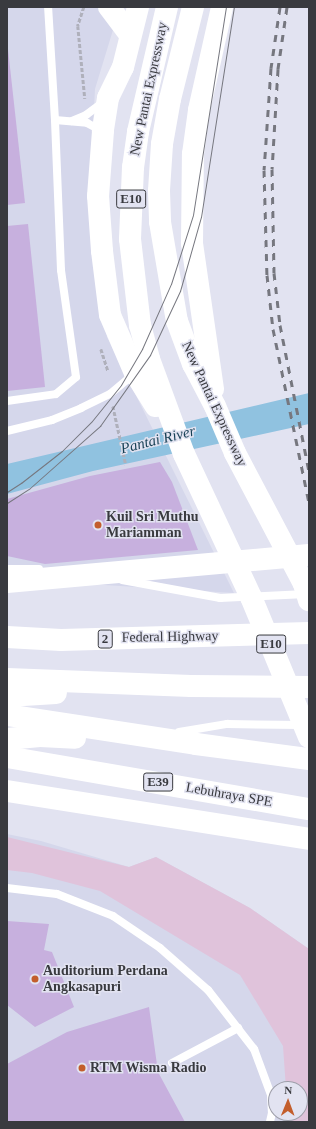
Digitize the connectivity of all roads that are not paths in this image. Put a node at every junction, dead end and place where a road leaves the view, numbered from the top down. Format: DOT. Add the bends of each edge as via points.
graph roads {
  1 [pos="48,7"];
  2 [pos="109,7"];
  3 [pos="138,7"];
  4 [pos="144,7"];
  5 [pos="167,7"];
  6 [pos="193,7"];
  7 [pos="210,7"];
  8 [pos="222,7"];
  9 [pos="130,36"];
  10 [pos="213,42"];
  11 [pos="108,98"];
  12 [pos="55,120"];
  13 [pos="72,122"];
  14 [pos="103,131"];
  15 [pos="138,378"];
  16 [pos="7,401"];
  17 [pos="215,406"];
  18 [pos="7,431"];
  19 [pos="184,452"];
  20 [pos="309,555"];
  21 [pos="7,569"];
  22 [pos="43,573"];
  23 [pos="7,582"];
  24 [pos="309,594"];
  25 [pos="309,600"];
  26 [pos="309,633"];
  27 [pos="7,637"];
  28 [pos="7,679"];
  29 [pos="191,686"];
  30 [pos="309,687"];
  31 [pos="7,696"];
  32 [pos="7,715"];
  33 [pos="309,725"];
  34 [pos="309,737"];
  35 [pos="188,738"];
  36 [pos="7,739"];
  37 [pos="7,757"];
  38 [pos="309,759"];
  39 [pos="7,792"];
  40 [pos="309,809"];
  41 [pos="309,839"];
  42 [pos="7,888"];
  43 [pos="238,1028"];
  44 [pos="172,1063"];
  45 [pos="270,1122"];
  1 -- 12 [label="lane"];
  2 -- 9 [label="highway"];
  3 -- 9 [label="highway"];
  4 -- 9 [label="highway"];
  5 -- 19 [label="highway, New Pantai Expressway / E10" via="138,132 130,207 130,239 140,325 149,359"];
  6 -- 17 [label="highway, New Pantai Expressway / E10" via="170,99 162,144 160,222 177,321"];
  7 -- 10 [label="highway"];
  8 -- 10 [label="highway"];
  9 -- 11 [label="highway" via="123,67"];
  10 -- 17 [label="highway" via="193,154 192,243"];
  11 -- 13 [label="lane"];
  11 -- 14 [label="highway"];
  12 -- 13 [label="lane"];
  12 -- 16 [label="lane" via="61,270 76,376 56,394"];
  13 -- 14 [label="lane" via="87,123"];
  14 -- 15 [label="highway" via="98,196 110,315"];
  15 -- 18 [label="lane" via="110,394 52,420"];
  15 -- 19 [label="highway"];
  17 -- 25 [label="highway, New Pantai Expressway / E10" via="235,453 304,584"];
  19 -- 34 [label="highway, New Pantai Expressway / E10" via="251,597"];
  20 -- 22 [label="highway"];
  21 -- 22 [label="lane"];
  22 -- 23 [label="highway"];
  22 -- 24 [label="lane" via="220,598"];
  26 -- 27 [label="highway, Federal Highway / 2" via="61,640"];
  28 -- 29 [label="highway"];
  29 -- 30 [label="highway"];
  29 -- 31 [label="highway"];
  32 -- 35 [label="highway"];
  33 -- 35 [label="lane" via="227,724"];
  35 -- 36 [label="highway" via="40,736"];
  35 -- 38 [label="highway" via="245,751"];
  37 -- 40 [label="highway, Lebuhraya SPE / E39"];
  39 -- 41 [label="highway, E39"];
  42 -- 43 [label="lane" via="57,894 113,916 160,948 208,990"];
  43 -- 44 [label="lane"];
  43 -- 45 [label="lane" via="254,1049 261,1065 271,1096"];
}
